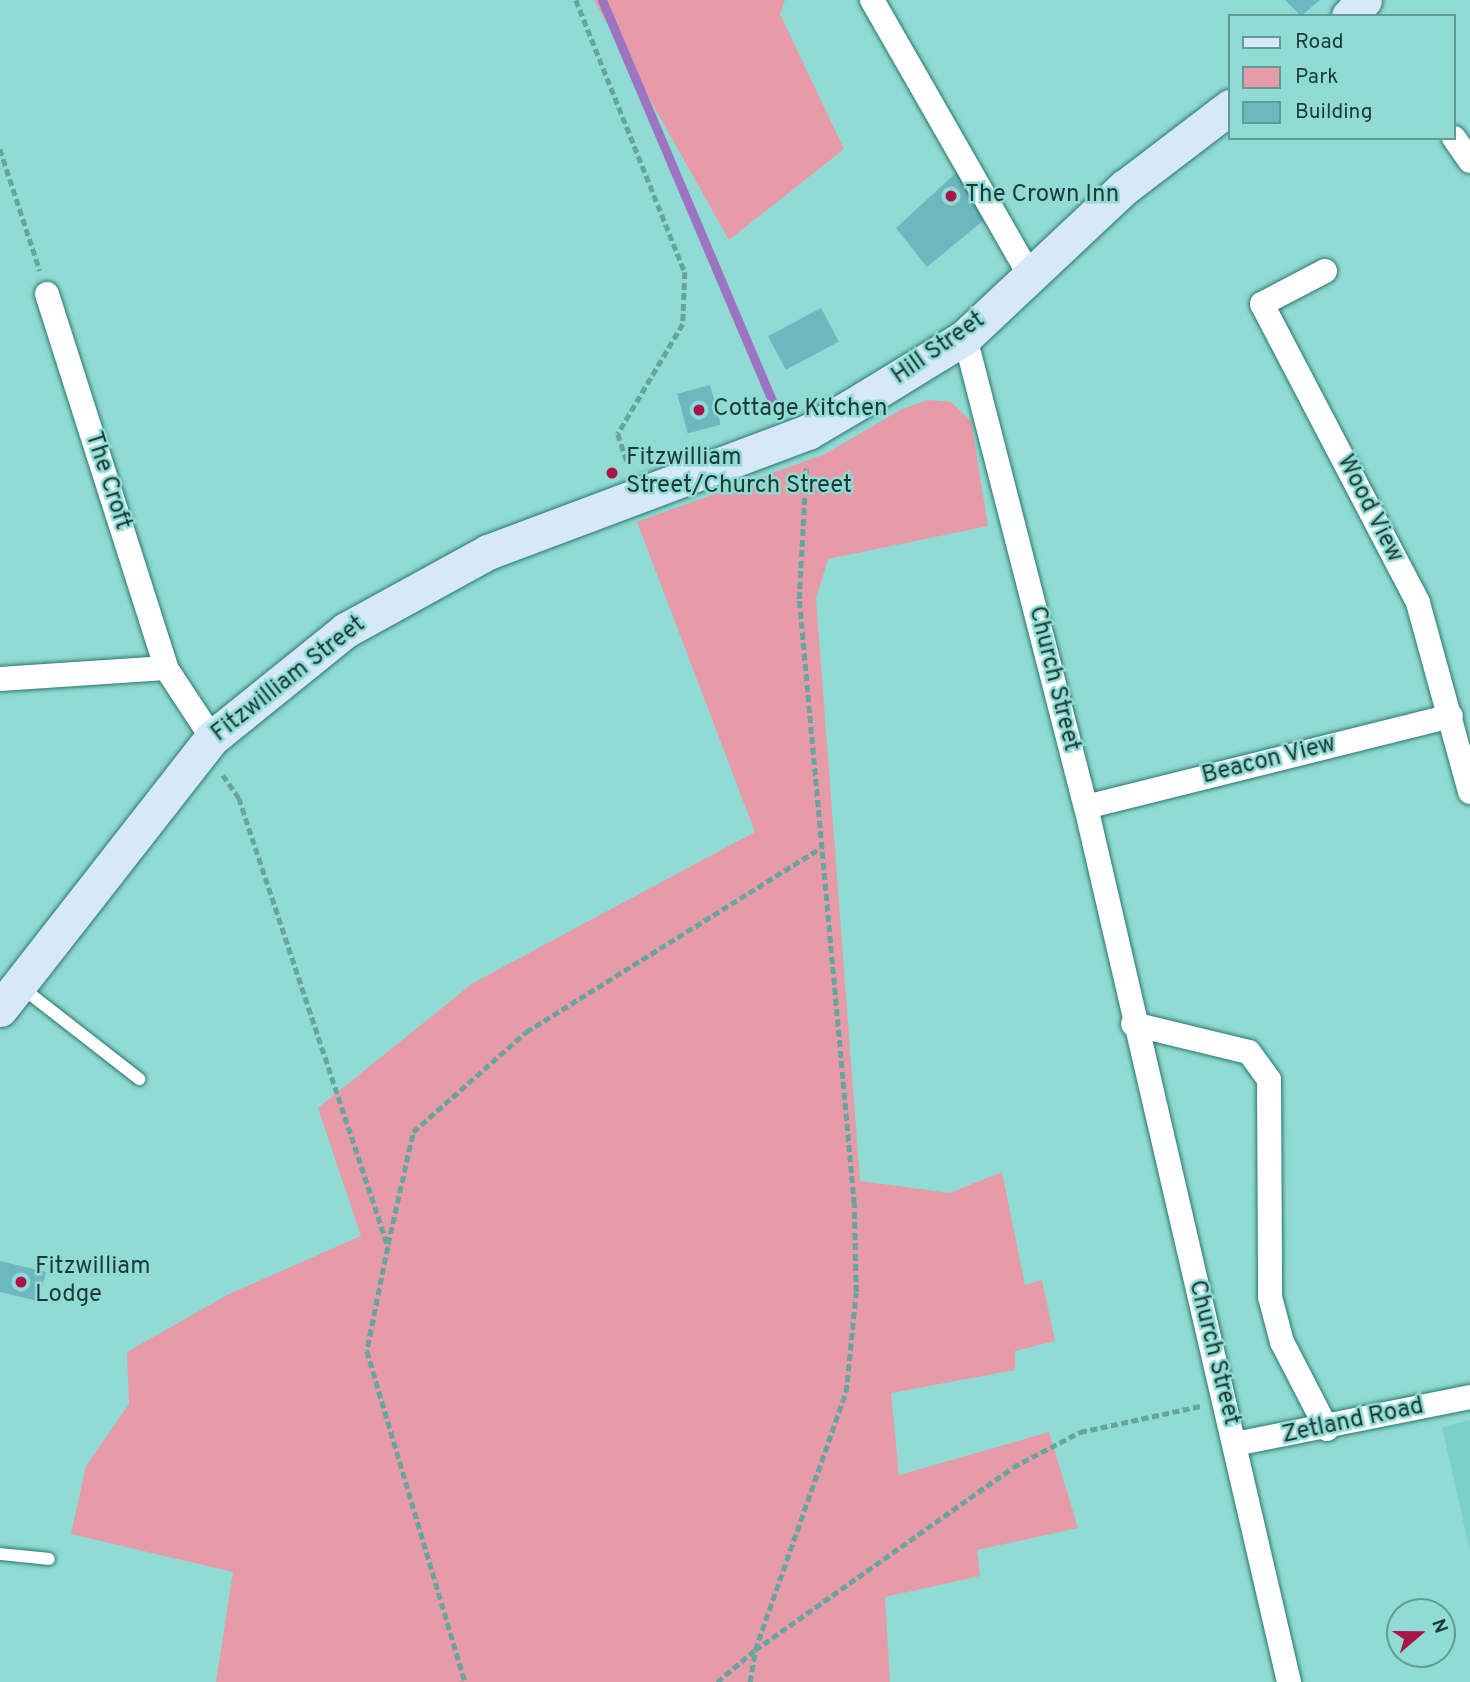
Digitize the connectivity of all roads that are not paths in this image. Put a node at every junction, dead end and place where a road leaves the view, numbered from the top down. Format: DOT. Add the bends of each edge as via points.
graph roads {
  1 [pos="872,0"];
  2 [pos="1228,109"];
  3 [pos="1455,140"];
  4 [pos="1470,161"];
  5 [pos="1325,271"];
  6 [pos="1030,276"];
  7 [pos="47,294"];
  8 [pos="965,337"];
  9 [pos="638,495"];
  10 [pos="166,668"];
  11 [pos="0,679"];
  12 [pos="1451,716"];
  13 [pos="208,743"];
  14 [pos="1470,792"];
  15 [pos="1086,807"];
  16 [pos="9,997"];
  17 [pos="1133,1024"];
  18 [pos="139,1079"];
  19 [pos="1470,1397"];
  20 [pos="1327,1429"];
  21 [pos="1235,1444"];
  22 [pos="0,1554"];
  23 [pos="49,1559"];
  24 [pos="1289,1682"];
  1 -- 6 [label="street"];
  2 -- 6 [label="main road, Hill Street" via="1125,187"];
  3 -- 4 [label="street"];
  5 -- 12 [label="street, Wood View" via="1262,304 1418,603"];
  6 -- 8 [label="main road, Hill Street"];
  7 -- 10 [label="street, The Croft"];
  8 -- 9 [label="main road, Hill Street" via="808,432"];
  8 -- 15 [label="street, Church Street"];
  9 -- 13 [label="main road, Fitzwilliam Street" via="488,552 346,630"];
  10 -- 11 [label="street"];
  10 -- 13 [label="street, The Croft"];
  12 -- 14 [label="street, Wood View"];
  12 -- 15 [label="street, Beacon View"];
  13 -- 16 [label="main road, Fitzwilliam Street"];
  15 -- 17 [label="street, Church Street"];
  16 -- 18 [label="lane"];
  17 -- 20 [label="street" via="1249,1052 1269,1080 1270,1297 1282,1342"];
  17 -- 21 [label="street, Church Street"];
  19 -- 20 [label="street, Zetland Road"];
  20 -- 21 [label="street, Zetland Road"];
  21 -- 24 [label="street, Church Street"];
  22 -- 23 [label="lane"];
}
